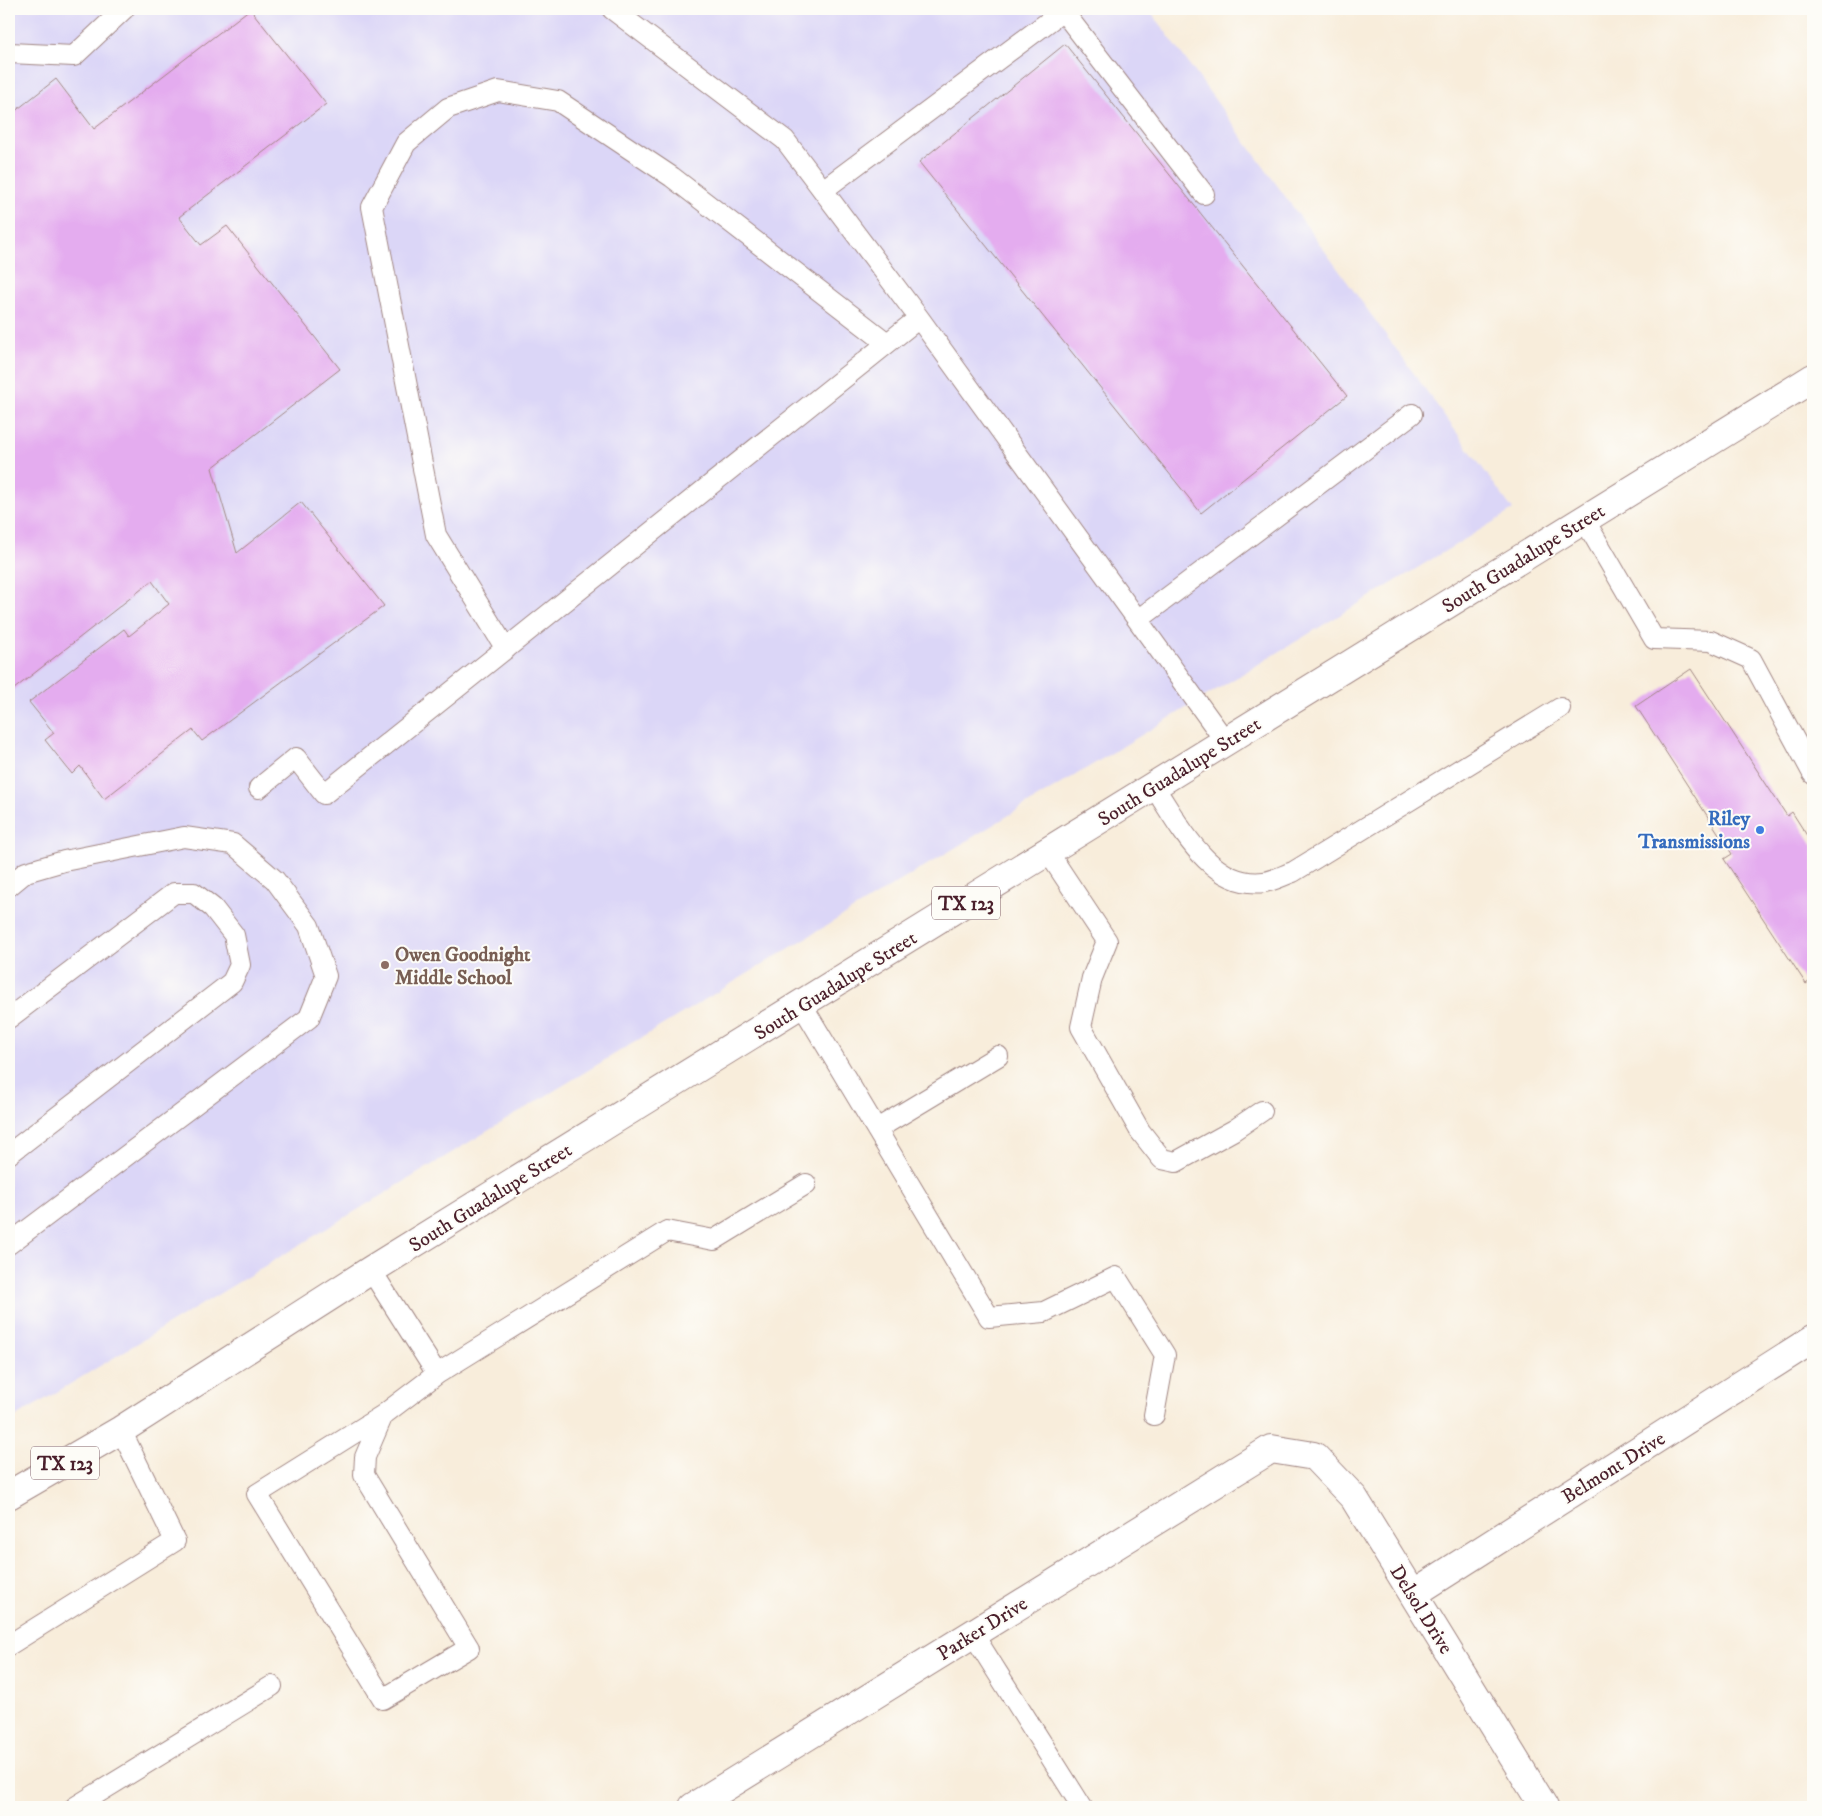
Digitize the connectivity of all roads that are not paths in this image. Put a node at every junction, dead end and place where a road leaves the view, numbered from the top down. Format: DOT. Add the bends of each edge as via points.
graph roads {
  1 [pos="124,9"];
  2 [pos="612,9"];
  3 [pos="9,53"];
  4 [pos="823,190"];
  5 [pos="1204,194"];
  6 [pos="919,318"];
  7 [pos="887,343"];
  8 [pos="1813,378"];
  9 [pos="1412,414"];
  10 [pos="1584,519"];
  11 [pos="1139,619"];
  12 [pos="506,648"];
  13 [pos="1560,708"];
  14 [pos="1226,742"];
  15 [pos="1813,774"];
  16 [pos="1154,787"];
  17 [pos="259,788"];
  18 [pos="1048,852"];
  19 [pos="9,886"];
  20 [pos="802,1005"];
  21 [pos="9,1018"];
  22 [pos="998,1056"];
  23 [pos="1262,1111"];
  24 [pos="877,1129"];
  25 [pos="9,1154"];
  26 [pos="806,1184"];
  27 [pos="9,1244"];
  28 [pos="371,1270"];
  29 [pos="1813,1339"];
  30 [pos="437,1374"];
  31 [pos="383,1415"];
  32 [pos="1154,1415"];
  33 [pos="121,1430"];
  34 [pos="1271,1449"];
  35 [pos="9,1495"];
  36 [pos="1413,1594"];
  37 [pos="973,1634"];
  38 [pos="9,1645"];
  39 [pos="272,1686"];
  40 [pos="75,1807"];
  41 [pos="693,1807"];
  42 [pos="1082,1807"];
  43 [pos="1544,1807"];
  1 -- 3 [label="lane" via="74,56"];
  2 -- 4 [label="lane" via="786,140"];
  4 -- 5 [label="lane" via="1063,11"];
  4 -- 6 [label="lane"];
  6 -- 7 [label="lane"];
  6 -- 11 [label="lane"];
  7 -- 12 [label="lane"];
  7 -- 12 [label="lane" via="672,177 558,100 498,91 448,108 406,143 372,207 436,535"];
  8 -- 10 [label="main road, South Guadalupe Street / TX 123"];
  9 -- 11 [label="lane"];
  10 -- 14 [label="main road, South Guadalupe Street / TX 123"];
  10 -- 15 [label="lane" via="1654,639 1711,641 1751,660"];
  11 -- 14 [label="lane"];
  12 -- 17 [label="lane" via="324,794 296,758"];
  13 -- 16 [label="lane" via="1293,872 1263,882 1231,878 1202,857"];
  14 -- 16 [label="main road, South Guadalupe Street / TX 123"];
  16 -- 18 [label="main road, South Guadalupe Street / TX 123"];
  18 -- 20 [label="main road, South Guadalupe Street / TX 123"];
  18 -- 23 [label="lane" via="1107,941 1092,978 1081,1026 1140,1131 1162,1159 1176,1162"];
  19 -- 27 [label="lane" via="26,872 64,861 184,836 233,844 275,880 309,926 326,976 309,1018"];
  20 -- 24 [label="lane"];
  20 -- 28 [label="main road, South Guadalupe Street / TX 123"];
  21 -- 25 [label="lane" via="174,893 194,893 214,908 234,935 240,965 232,982"];
  22 -- 24 [label="lane"];
  24 -- 32 [label="lane" via="989,1317 1044,1312 1116,1277 1165,1355"];
  26 -- 30 [label="lane" via="714,1240 667,1231"];
  28 -- 30 [label="lane"];
  28 -- 33 [label="main road, South Guadalupe Street / TX 123"];
  29 -- 36 [label="main road, Belmont Drive"];
  30 -- 31 [label="lane"];
  31 -- 31 [label="lane" via="257,1494 383,1699 469,1648 364,1475 365,1457"];
  33 -- 35 [label="main road, South Guadalupe Street / TX 123"];
  33 -- 38 [label="lane" via="176,1541"];
  34 -- 36 [label="main road, Delsol Drive" via="1314,1456 1354,1498"];
  34 -- 37 [label="main road, Parker Drive"];
  36 -- 43 [label="main road, Delsol Drive"];
  37 -- 41 [label="main road, Parker Drive"];
  37 -- 42 [label="lane"];
  39 -- 40 [label="lane"];
}
